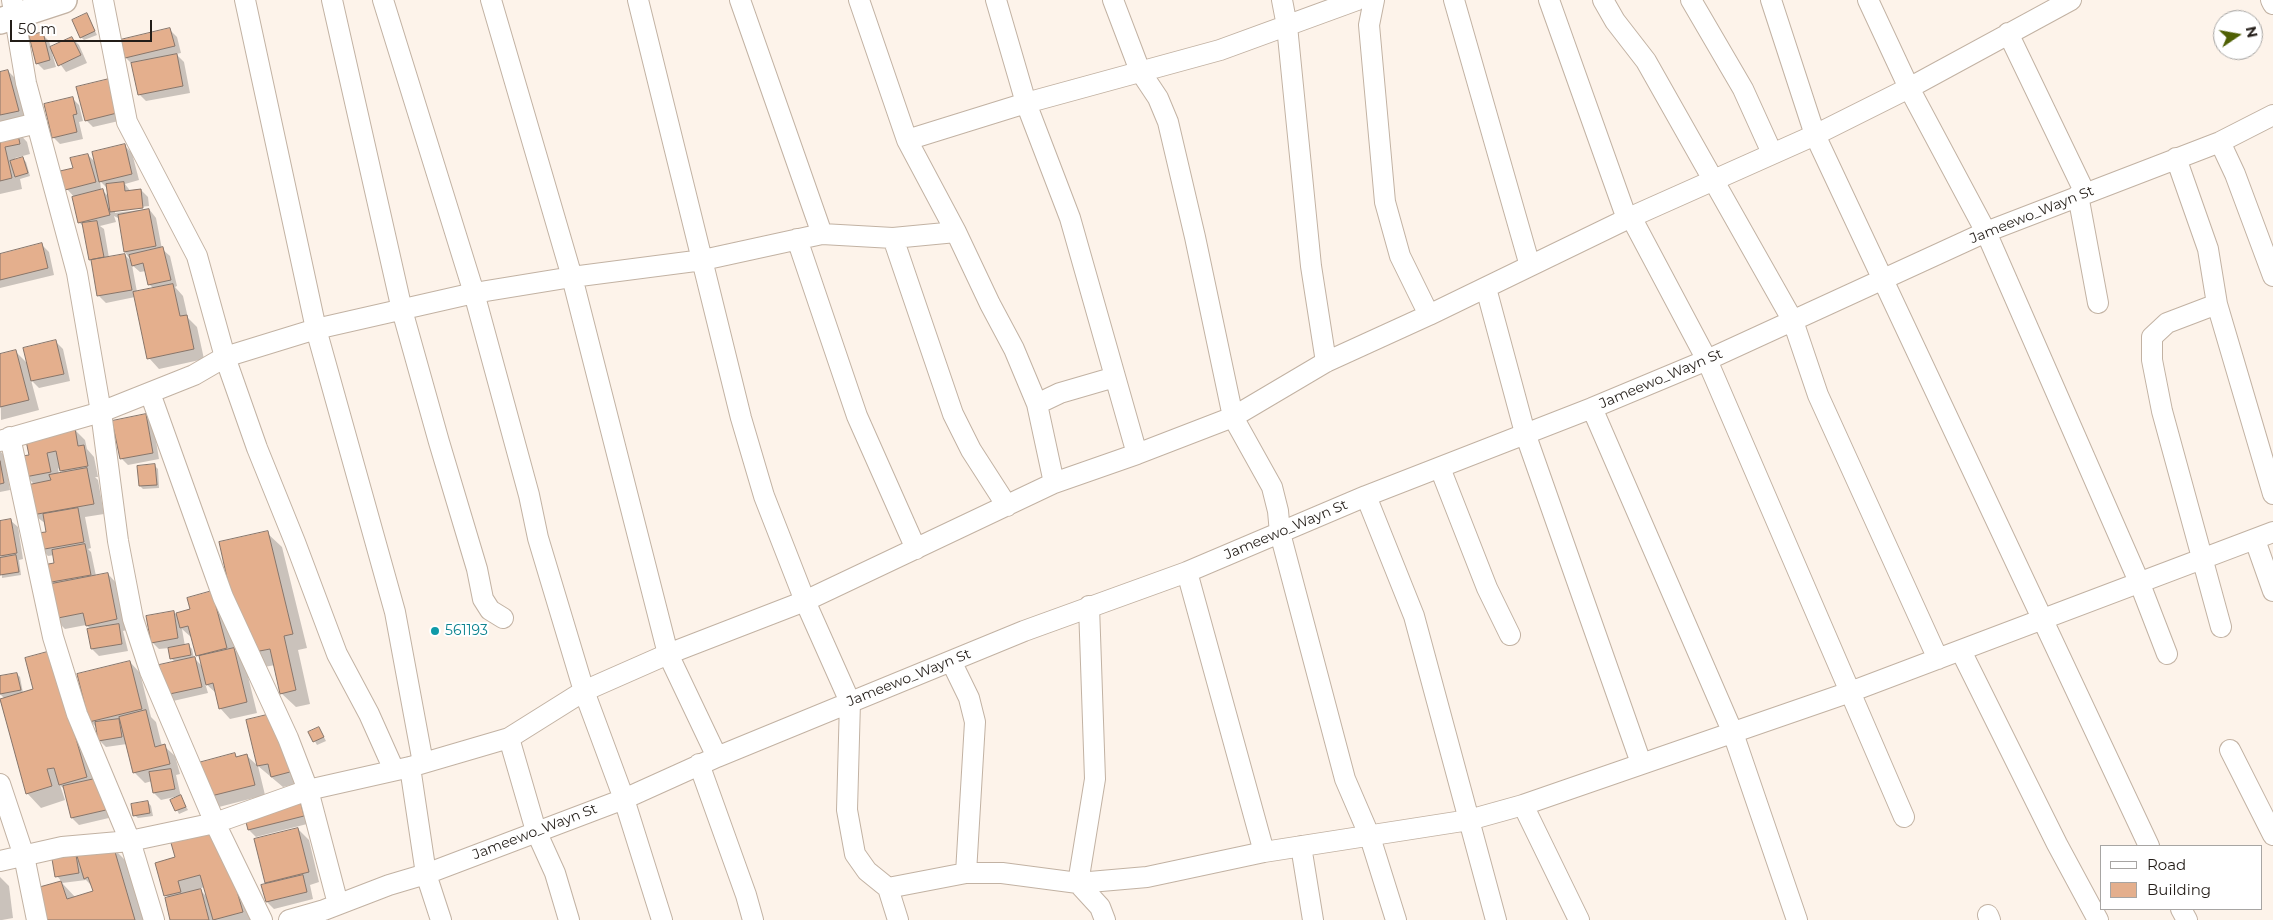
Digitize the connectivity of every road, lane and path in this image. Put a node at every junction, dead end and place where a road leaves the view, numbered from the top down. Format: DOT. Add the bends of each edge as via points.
graph roads {
  1 [pos="64,0"];
  2 [pos="103,0"];
  3 [pos="245,0"];
  4 [pos="332,0"];
  5 [pos="383,0"];
  6 [pos="491,0"];
  7 [pos="638,0"];
  8 [pos="740,0"];
  9 [pos="859,0"];
  10 [pos="996,0"];
  11 [pos="1113,0"];
  12 [pos="1282,0"];
  13 [pos="1357,0"];
  14 [pos="1374,0"];
  15 [pos="1454,0"];
  16 [pos="1549,0"];
  17 [pos="1603,0"];
  18 [pos="1691,0"];
  19 [pos="1771,0"];
  20 [pos="1868,0"];
  21 [pos="2071,0"];
  22 [pos="2271,0"];
  23 [pos="2273,4"];
  24 [pos="9,12"];
  25 [pos="1287,26"];
  26 [pos="2008,33"];
  27 [pos="1140,71"];
  28 [pos="1909,88"];
  29 [pos="1026,103"];
  30 [pos="2273,115"];
  31 [pos="37,123"];
  32 [pos="0,132"];
  33 [pos="1815,135"];
  34 [pos="907,140"];
  35 [pos="2220,142"];
  36 [pos="1772,153"];
  37 [pos="2176,158"];
  38 [pos="1713,182"];
  39 [pos="2081,194"];
  40 [pos="1629,218"];
  41 [pos="956,232"];
  42 [pos="1986,232"];
  43 [pos="822,234"];
  44 [pos="893,238"];
  45 [pos="797,239"];
  46 [pos="703,260"];
  47 [pos="1530,266"];
  48 [pos="2273,276"];
  49 [pos="572,277"];
  50 [pos="1884,280"];
  51 [pos="1486,288"];
  52 [pos="474,293"];
  53 [pos="2098,303"];
  54 [pos="2217,304"];
  55 [pos="402,310"];
  56 [pos="1429,315"];
  57 [pos="1793,322"];
  58 [pos="316,329"];
  59 [pos="226,357"];
  60 [pos="1707,360"];
  61 [pos="1326,362"];
  62 [pos="1115,377"];
  63 [pos="150,393"];
  64 [pos="1037,404"];
  65 [pos="1592,408"];
  66 [pos="101,412"];
  67 [pos="1233,417"];
  68 [pos="1525,433"];
  69 [pos="5,439"];
  70 [pos="1137,454"];
  71 [pos="1440,468"];
  72 [pos="1054,483"];
  73 [pos="2273,494"];
  74 [pos="1366,496"];
  75 [pos="1007,506"];
  76 [pos="1280,533"];
  77 [pos="2264,536"];
  78 [pos="916,550"];
  79 [pos="2202,560"];
  80 [pos="1187,572"];
  81 [pos="2140,584"];
  82 [pos="2273,591"];
  83 [pos="805,601"];
  84 [pos="1089,606"];
  85 [pos="503,618"];
  86 [pos="2043,621"];
  87 [pos="2221,627"];
  88 [pos="1510,635"];
  89 [pos="1961,651"];
  90 [pos="668,654"];
  91 [pos="2167,654"];
  92 [pos="1938,659"];
  93 [pos="951,661"];
  94 [pos="584,690"];
  95 [pos="1850,692"];
  96 [pos="850,702"];
  97 [pos="1733,732"];
  98 [pos="509,738"];
  99 [pos="2230,750"];
  100 [pos="708,760"];
  101 [pos="1641,763"];
  102 [pos="409,767"];
  103 [pos="0,784"];
  104 [pos="308,790"];
  105 [pos="624,799"];
  106 [pos="1524,805"];
  107 [pos="1904,817"];
  108 [pos="1469,820"];
  109 [pos="216,823"];
  110 [pos="536,830"];
  111 [pos="2273,835"];
  112 [pos="1370,837"];
  113 [pos="130,841"];
  114 [pos="2148,845"];
  115 [pos="1302,846"];
  116 [pos="1264,852"];
  117 [pos="24,856"];
  118 [pos="0,860"];
  119 [pos="966,873"];
  120 [pos="426,874"];
  121 [pos="1078,883"];
  122 [pos="888,888"];
  123 [pos="330,911"];
  124 [pos="38,920"];
  125 [pos="154,920"];
  126 [pos="262,920"];
  127 [pos="289,920"];
  128 [pos="441,920"];
  129 [pos="569,920"];
  130 [pos="662,920"];
  131 [pos="753,920"];
  132 [pos="898,920"];
  133 [pos="1105,920"];
  134 [pos="1313,920"];
  135 [pos="1396,920"];
  136 [pos="1496,920"];
  137 [pos="1579,920"];
  138 [pos="1797,920"];
  139 [pos="2098,920"];
  1 -- 24 [label="street"];
  2 -- 59 [label="street" via="127,122 197,256"];
  3 -- 58 [label="street"];
  4 -- 55 [label="street"];
  5 -- 52 [label="street"];
  6 -- 49 [label="street"];
  7 -- 46 [label="street"];
  8 -- 43 [label="street"];
  9 -- 34 [label="street"];
  10 -- 29 [label="street"];
  11 -- 27 [label="street"];
  12 -- 25 [label="street"];
  13 -- 25 [label="street"];
  14 -- 56 [label="street" via="1370,34 1385,202 1400,256"];
  15 -- 47 [label="street"];
  16 -- 40 [label="street"];
  17 -- 38 [label="street" via="1646,61"];
  18 -- 36 [label="street" via="1743,89"];
  19 -- 33 [label="street"];
  20 -- 28 [label="street"];
  21 -- 26 [label="street"];
  22 -- 23 [label="street"];
  24 -- 31 [label="street"];
  25 -- 27 [label="street" via="1220,50"];
  25 -- 61 [label="street" via="1311,266"];
  26 -- 28 [label="street"];
  26 -- 39 [label="street"];
  27 -- 29 [label="street"];
  27 -- 67 [label="street" via="1158,98 1168,122"];
  28 -- 33 [label="street"];
  28 -- 42 [label="street"];
  29 -- 34 [label="street"];
  29 -- 62 [label="street" via="1070,218"];
  30 -- 35 [label="street, Jameewo_Wayn St"];
  31 -- 32 [label="street"];
  31 -- 66 [label="street" via="77,273"];
  33 -- 36 [label="street"];
  33 -- 50 [label="street"];
  34 -- 41 [label="street"];
  35 -- 37 [label="street, Jameewo_Wayn St"];
  35 -- 48 [label="street"];
  36 -- 38 [label="street"];
  37 -- 39 [label="street, Jameewo_Wayn St"];
  37 -- 54 [label="street" via="2208,248"];
  38 -- 40 [label="street"];
  38 -- 57 [label="street"];
  39 -- 42 [label="street, Jameewo_Wayn St"];
  39 -- 53 [label="street"];
  40 -- 47 [label="street"];
  40 -- 60 [label="street"];
  41 -- 44 [label="street"];
  41 -- 64 [label="street" via="1014,349"];
  42 -- 50 [label="street, Jameewo_Wayn St"];
  42 -- 81 [label="street"];
  43 -- 44 [label="street"];
  43 -- 45 [label="street"];
  44 -- 75 [label="street" via="953,414 971,450"];
  45 -- 46 [label="street"];
  45 -- 78 [label="street" via="857,416"];
  46 -- 49 [label="street"];
  46 -- 83 [label="street" via="741,418 764,496"];
  47 -- 51 [label="street"];
  49 -- 52 [label="street"];
  49 -- 90 [label="street"];
  50 -- 57 [label="street, Jameewo_Wayn St"];
  50 -- 86 [label="street"];
  51 -- 56 [label="street"];
  51 -- 68 [label="street"];
  52 -- 55 [label="street"];
  52 -- 94 [label="street" via="538,538"];
  54 -- 73 [label="street"];
  54 -- 79 [label="street" via="2167,323 2152,337 2152,360 2162,412"];
  55 -- 58 [label="street"];
  55 -- 85 [label="street" via="477,569 483,600 490,610"];
  56 -- 61 [label="street"];
  57 -- 60 [label="street, Jameewo_Wayn St"];
  57 -- 92 [label="street" via="1818,395"];
  58 -- 59 [label="street"];
  58 -- 102 [label="street" via="395,612"];
  59 -- 63 [label="street" via="194,375"];
  59 -- 102 [label="street" via="257,448 337,654 369,714"];
  60 -- 65 [label="street, Jameewo_Wayn St"];
  60 -- 95 [label="street"];
  61 -- 67 [label="street"];
  62 -- 64 [label="street" via="1060,393"];
  62 -- 70 [label="street"];
  63 -- 66 [label="street"];
  63 -- 104 [label="street" via="223,598 288,738"];
  64 -- 72 [label="street"];
  65 -- 68 [label="street, Jameewo_Wayn St"];
  65 -- 97 [label="street"];
  66 -- 69 [label="street"];
  66 -- 109 [label="street" via="118,541 133,619 150,671"];
  67 -- 70 [label="street"];
  67 -- 76 [label="street" via="1272,487"];
  68 -- 71 [label="street, Jameewo_Wayn St"];
  68 -- 101 [label="street"];
  69 -- 113 [label="street" via="53,637 77,714"];
  70 -- 72 [label="street"];
  71 -- 74 [label="street, Jameewo_Wayn St"];
  71 -- 88 [label="street" via="1487,588"];
  72 -- 75 [label="street"];
  74 -- 76 [label="street, Jameewo_Wayn St"];
  74 -- 108 [label="street" via="1414,616"];
  75 -- 78 [label="street"];
  76 -- 80 [label="street, Jameewo_Wayn St"];
  76 -- 112 [label="street" via="1345,778"];
  77 -- 79 [label="street"];
  77 -- 82 [label="street"];
  78 -- 83 [label="street"];
  79 -- 81 [label="street"];
  79 -- 87 [label="street"];
  80 -- 84 [label="street, Jameewo_Wayn St"];
  80 -- 116 [label="street"];
  81 -- 86 [label="street"];
  81 -- 91 [label="street"];
  83 -- 90 [label="street"];
  83 -- 96 [label="street"];
  84 -- 93 [label="street, Jameewo_Wayn St"];
  84 -- 121 [label="street" via="1095,779"];
  86 -- 89 [label="street"];
  86 -- 114 [label="street"];
  89 -- 92 [label="street"];
  89 -- 139 [label="street"];
  90 -- 94 [label="street"];
  90 -- 100 [label="street"];
  92 -- 95 [label="street"];
  93 -- 96 [label="street, Jameewo_Wayn St"];
  93 -- 119 [label="street" via="969,698 975,722"];
  94 -- 98 [label="street"];
  94 -- 105 [label="street"];
  95 -- 97 [label="street"];
  95 -- 107 [label="street"];
  96 -- 100 [label="street, Jameewo_Wayn St"];
  96 -- 122 [label="street" via="846,810 849,829 855,854 867,871"];
  97 -- 101 [label="street"];
  97 -- 138 [label="street"];
  98 -- 102 [label="street"];
  98 -- 110 [label="street"];
  99 -- 111 [label="street"];
  100 -- 105 [label="street, Jameewo_Wayn St"];
  100 -- 131 [label="street"];
  101 -- 106 [label="street"];
  102 -- 104 [label="street"];
  102 -- 120 [label="street"];
  103 -- 117 [label="street"];
  104 -- 109 [label="street"];
  104 -- 123 [label="street"];
  105 -- 110 [label="street, Jameewo_Wayn St"];
  105 -- 130 [label="street"];
  106 -- 108 [label="street"];
  106 -- 137 [label="street"];
  108 -- 112 [label="street"];
  108 -- 136 [label="street"];
  109 -- 113 [label="street"];
  109 -- 126 [label="street"];
  110 -- 120 [label="street, Jameewo_Wayn St"];
  110 -- 129 [label="street" via="555,873"];
  112 -- 115 [label="street"];
  112 -- 135 [label="street"];
  113 -- 117 [label="street" via="62,847"];
  113 -- 125 [label="street"];
  115 -- 116 [label="street"];
  115 -- 134 [label="street"];
  116 -- 121 [label="street" via="1147,877"];
  117 -- 118 [label="street"];
  117 -- 124 [label="street"];
  119 -- 121 [label="street"];
  119 -- 122 [label="street"];
  120 -- 123 [label="street, Jameewo_Wayn St" via="389,884"];
  120 -- 128 [label="street"];
  121 -- 133 [label="street" via="1100,907"];
  122 -- 132 [label="street"];
  123 -- 127 [label="street, Jameewo_Wayn St"];
}
